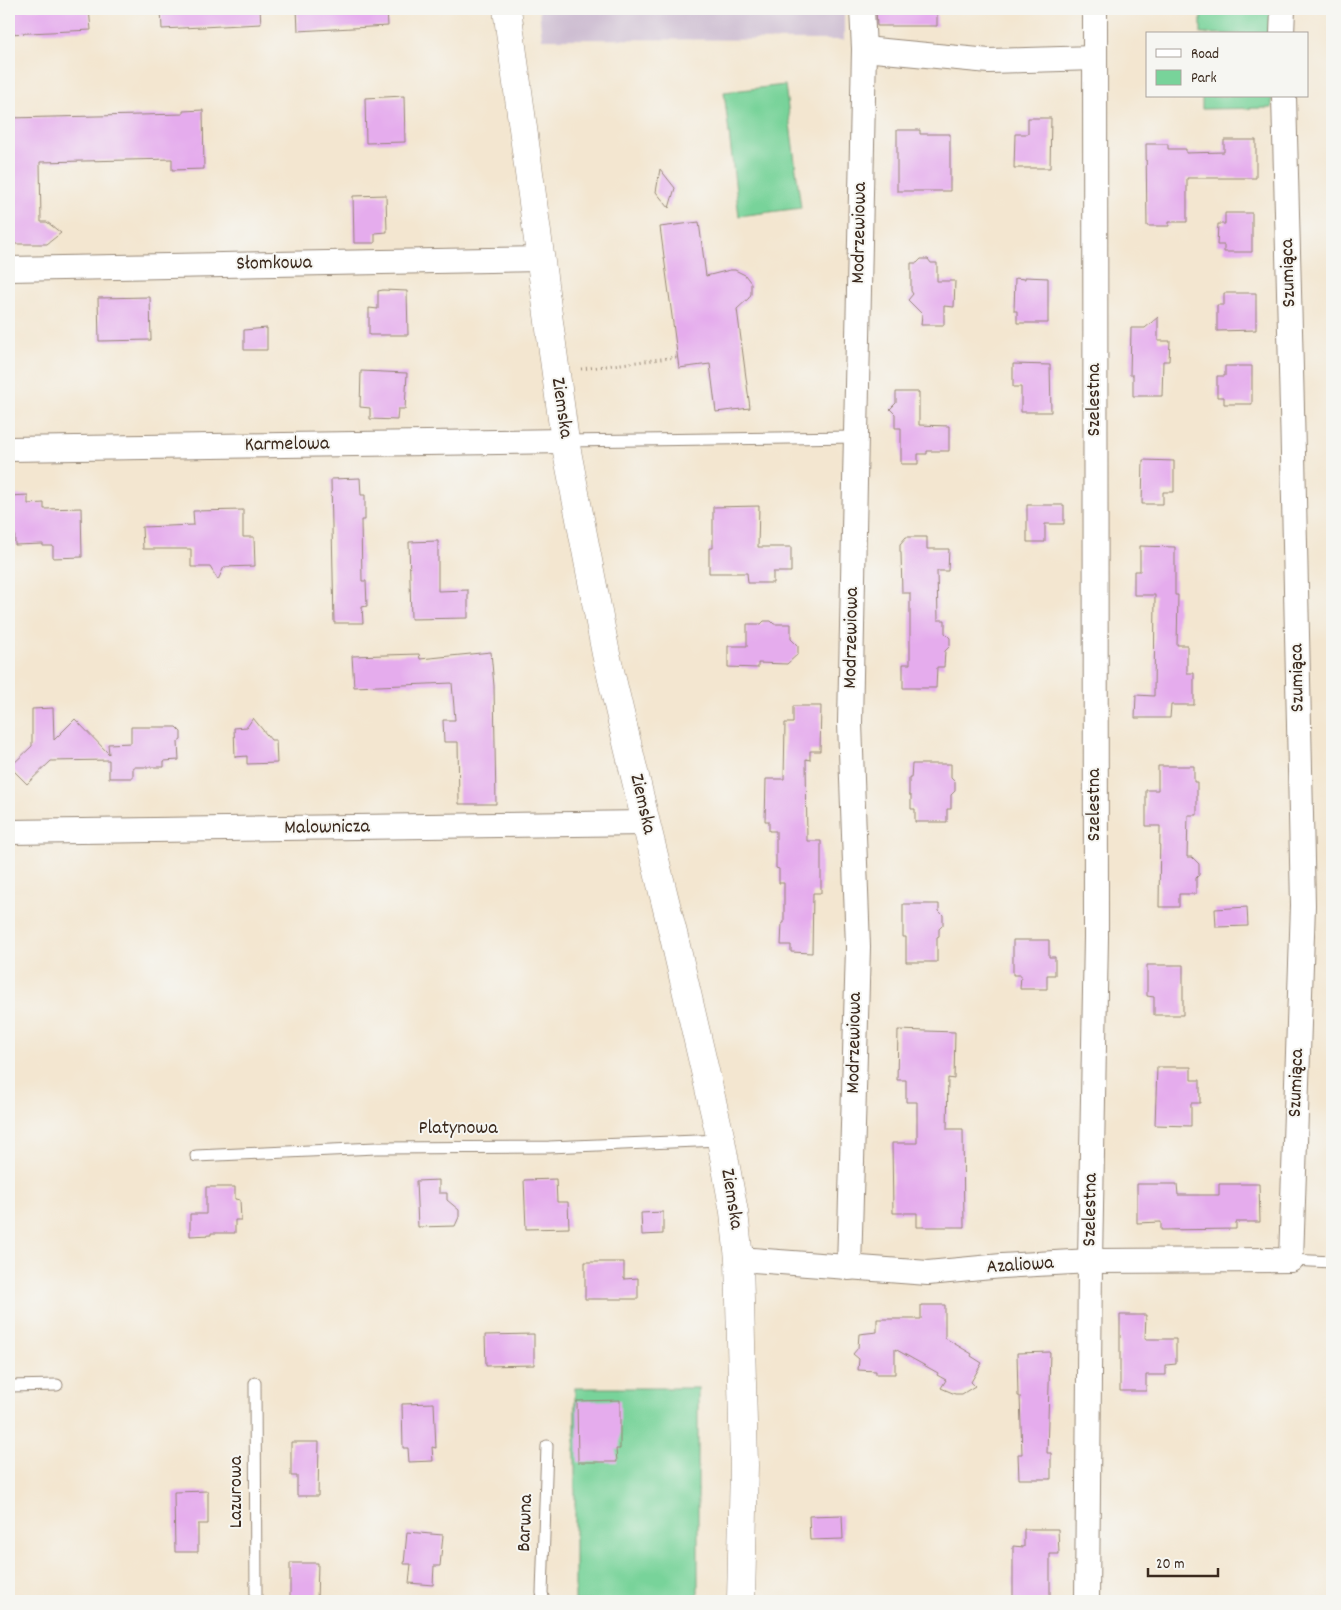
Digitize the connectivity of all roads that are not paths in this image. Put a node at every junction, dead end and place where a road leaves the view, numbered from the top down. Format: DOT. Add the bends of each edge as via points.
graph roads {
  1 [pos="508,9"];
  2 [pos="862,9"];
  3 [pos="1095,9"];
  4 [pos="1282,9"];
  5 [pos="1282,32"];
  6 [pos="864,49"];
  7 [pos="1095,58"];
  8 [pos="1284,98"];
  9 [pos="540,259"];
  10 [pos="9,269"];
  11 [pos="856,437"];
  12 [pos="565,441"];
  13 [pos="9,449"];
  14 [pos="646,823"];
  15 [pos="9,832"];
  16 [pos="721,1140"];
  17 [pos="196,1156"];
  18 [pos="739,1259"];
  19 [pos="1291,1260"];
  20 [pos="1090,1261"];
  21 [pos="1332,1262"];
  22 [pos="849,1268"];
  23 [pos="255,1383"];
  24 [pos="58,1385"];
  25 [pos="9,1386"];
  26 [pos="547,1446"];
  27 [pos="256,1601"];
  28 [pos="544,1601"];
  29 [pos="741,1601"];
  30 [pos="1087,1601"];
  1 -- 9 [label="street, Ziemska"];
  2 -- 6 [label="street, Modrzewiowa"];
  3 -- 7 [label="street, Szelestna"];
  4 -- 5 [label="street"];
  6 -- 7 [label="street" via="989,61"];
  6 -- 11 [label="street, Modrzewiowa"];
  7 -- 20 [label="street, Szelestna" via="1096,937"];
  8 -- 19 [label="street, Szumiąca" via="1303,905"];
  9 -- 10 [label="street, Słomkowa"];
  9 -- 12 [label="street, Ziemska"];
  11 -- 12 [label="lane"];
  11 -- 22 [label="street, Modrzewiowa" via="850,723 858,947"];
  12 -- 13 [label="street, Karmelowa"];
  12 -- 14 [label="street, Ziemska" via="606,654"];
  14 -- 15 [label="street, Malownicza"];
  14 -- 16 [label="street, Ziemska"];
  16 -- 17 [label="lane, Platynowa" via="549,1147 376,1148"];
  16 -- 18 [label="street, Ziemska"];
  18 -- 22 [label="street, Azaliowa"];
  18 -- 29 [label="street, Ziemska" via="744,1465"];
  19 -- 20 [label="street, Azaliowa"];
  19 -- 21 [label="lane, Azaliowa"];
  20 -- 22 [label="street, Azaliowa" via="928,1273"];
  20 -- 30 [label="street, Szelestna"];
  23 -- 27 [label="lane, Lazurowa"];
  24 -- 25 [label="lane"];
  26 -- 28 [label="lane, Barwna"];
}
